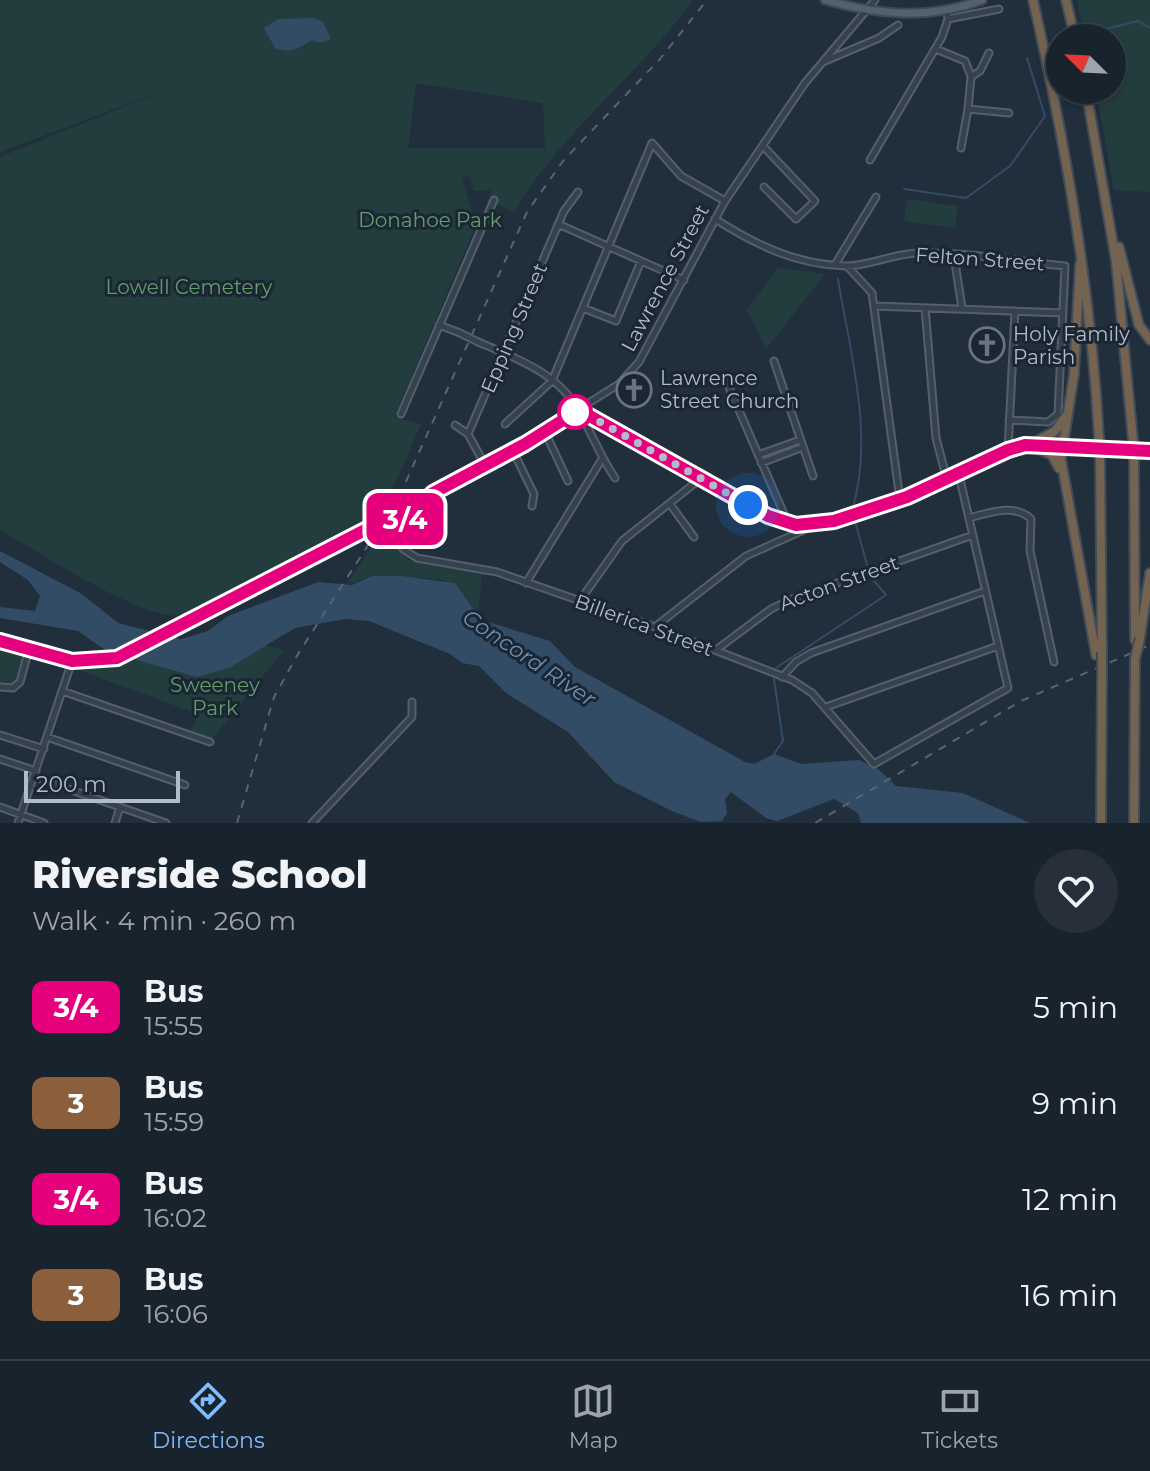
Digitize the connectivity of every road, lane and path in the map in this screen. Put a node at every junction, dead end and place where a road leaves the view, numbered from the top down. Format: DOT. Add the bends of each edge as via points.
graph roads {
  1 [pos="825,0"];
  2 [pos="875,0"];
  3 [pos="982,0"];
  4 [pos="1033,0"];
  5 [pos="1066,0"];
  6 [pos="847,3"];
  7 [pos="999,9"];
  8 [pos="865,11"];
  9 [pos="947,15"];
  10 [pos="1072,24"];
  11 [pos="898,25"];
  12 [pos="936,49"];
  13 [pos="989,53"];
  14 [pos="824,61"];
  15 [pos="971,77"];
  16 [pos="1089,104"];
  17 [pos="968,109"];
  18 [pos="1009,113"];
  19 [pos="763,146"];
  20 [pos="961,148"];
  21 [pos="870,160"];
  22 [pos="1105,186"];
  23 [pos="764,187"];
  24 [pos="578,192"];
  25 [pos="876,197"];
  26 [pos="494,200"];
  27 [pos="725,201"];
  28 [pos="715,219"];
  29 [pos="558,224"];
  30 [pos="610,247"];
  31 [pos="954,256"];
  32 [pos="1081,256"];
  33 [pos="641,261"];
  34 [pos="835,264"];
  35 [pos="847,266"];
  36 [pos="684,280"];
  37 [pos="874,306"];
  38 [pos="925,307"];
  39 [pos="583,308"];
  40 [pos="962,308"];
  41 [pos="1015,311"];
  42 [pos="1063,313"];
  43 [pos="439,325"];
  44 [pos="1150,340"];
  45 [pos="503,353"];
  46 [pos="774,361"];
  47 [pos="725,378"];
  48 [pos="552,381"];
  49 [pos="1069,406"];
  50 [pos="579,410"];
  51 [pos="401,414"];
  52 [pos="1009,420"];
  53 [pos="505,424"];
  54 [pos="455,425"];
  55 [pos="545,431"];
  56 [pos="468,434"];
  57 [pos="800,440"];
  58 [pos="1064,444"];
  59 [pos="1030,445"];
  60 [pos="803,447"];
  61 [pos="1008,450"];
  62 [pos="513,451"];
  63 [pos="1150,451"];
  64 [pos="758,455"];
  65 [pos="602,459"];
  66 [pos="761,463"];
  67 [pos="485,465"];
  68 [pos="959,475"];
  69 [pos="813,476"];
  70 [pos="615,478"];
  71 [pos="700,479"];
  72 [pos="1064,480"];
  73 [pos="568,481"];
  74 [pos="947,481"];
  75 [pos="900,500"];
  76 [pos="670,504"];
  77 [pos="532,506"];
  78 [pos="969,518"];
  79 [pos="787,521"];
  80 [pos="815,525"];
  81 [pos="393,526"];
  82 [pos="973,535"];
  83 [pos="694,537"];
  84 [pos="1150,573"];
  85 [pos="526,583"];
  86 [pos="986,591"];
  87 [pos="579,602"];
  88 [pos="655,627"];
  89 [pos="1138,639"];
  90 [pos="0,641"];
  91 [pos="998,646"];
  92 [pos="29,649"];
  93 [pos="716,650"];
  94 [pos="1099,654"];
  95 [pos="72,661"];
  96 [pos="1054,662"];
  97 [pos="782,677"];
  98 [pos="0,687"];
  99 [pos="62,691"];
  100 [pos="412,702"];
  101 [pos="825,707"];
  102 [pos="0,735"];
  103 [pos="47,737"];
  104 [pos="210,742"];
  105 [pos="44,749"];
  106 [pos="0,759"];
  107 [pos="35,774"];
  108 [pos="185,785"];
  109 [pos="0,807"];
  110 [pos="120,807"];
  111 [pos="21,815"];
  112 [pos="18,823"];
  113 [pos="44,823"];
  114 [pos="115,823"];
  115 [pos="166,823"];
  116 [pos="312,823"];
  117 [pos="1101,823"];
  118 [pos="1134,823"];
  1 -- 6 [label="main road"];
  2 -- 8 [label="street, Lawrence Street"];
  3 -- 9 [label="main road"];
  4 -- 32 [label="highway" via="1067,156"];
  5 -- 10 [label="highway"];
  6 -- 8 [label="main road"];
  7 -- 9 [label="street"];
  8 -- 9 [label="main road"];
  8 -- 14 [label="street, Lawrence Street"];
  9 -- 12 [label="street"];
  11 -- 14 [label="street"];
  12 -- 15 [label="street" via="965,61"];
  12 -- 21 [label="street"];
  13 -- 15 [label="street"];
  14 -- 19 [label="street, Lawrence Street"];
  15 -- 17 [label="street"];
  16 -- 22 [label="highway"];
  17 -- 18 [label="street"];
  17 -- 20 [label="street"];
  19 -- 23 [label="street" via="815,201 796,219"];
  19 -- 27 [label="street, Lawrence Street"];
  22 -- 44 [label="highway" via="1131,298"];
  22 -- 89 [label="highway, bridge" via="1133,441"];
  24 -- 29 [label="street, Epping Street"];
  25 -- 34 [label="street"];
  26 -- 43 [label="street"];
  27 -- 28 [label="street, Lawrence Street"];
  27 -- 30 [label="street" via="681,176 652,143"];
  28 -- 34 [label="street, Felton Street" via="789,259"];
  28 -- 36 [label="street, Lawrence Street"];
  29 -- 30 [label="street"];
  29 -- 45 [label="street, Epping Street"];
  30 -- 33 [label="street"];
  30 -- 39 [label="street"];
  31 -- 35 [label="street, Felton Street" via="885,256"];
  31 -- 40 [label="street"];
  31 -- 42 [label="street, Felton Street" via="1065,266"];
  32 -- 49 [label="highway"];
  32 -- 94 [label="highway, bridge" via="1100,456"];
  33 -- 36 [label="street"];
  33 -- 39 [label="street" via="616,321"];
  34 -- 35 [label="street, Felton Street"];
  35 -- 37 [label="street" via="872,293"];
  36 -- 50 [label="street, Lawrence Street" via="639,362 619,384"];
  37 -- 38 [label="street"];
  37 -- 75 [label="street"];
  38 -- 40 [label="street"];
  38 -- 74 [label="street" via="936,438"];
  39 -- 48 [label="street"];
  40 -- 41 [label="street"];
  41 -- 42 [label="street"];
  41 -- 52 [label="street"];
  42 -- 52 [label="street" via="1058,414 1048,422"];
  43 -- 45 [label="street, bridge"];
  43 -- 51 [label="street"];
  45 -- 48 [label="street" via="539,368"];
  45 -- 56 [label="street, Epping Street"];
  46 -- 57 [label="street"];
  47 -- 64 [label="street"];
  48 -- 50 [label="street"];
  48 -- 53 [label="street"];
  49 -- 58 [label="highway"];
  49 -- 59 [label="highway" via="1055,431"];
  50 -- 55 [label="main road, Lawrence Street"];
  50 -- 65 [label="street"];
  50 -- 71 [label="main road"];
  52 -- 61 [label="street"];
  54 -- 56 [label="street"];
  55 -- 62 [label="main road, Lawrence Street"];
  55 -- 73 [label="street"];
  56 -- 67 [label="street"];
  57 -- 60 [label="street"];
  57 -- 64 [label="street"];
  58 -- 59 [label="main road"];
  58 -- 63 [label="main road"];
  58 -- 72 [label="highway"];
  59 -- 61 [label="main road"];
  59 -- 72 [label="highway" via="1052,455"];
  60 -- 66 [label="street"];
  60 -- 69 [label="street"];
  61 -- 68 [label="main road"];
  62 -- 67 [label="main road, Lawrence Street"];
  62 -- 77 [label="street" via="534,494"];
  64 -- 66 [label="street"];
  65 -- 70 [label="street"];
  65 -- 85 [label="street"];
  66 -- 79 [label="street"];
  67 -- 81 [label="main road, Lawrence Street" via="433,493"];
  68 -- 74 [label="main road"];
  68 -- 78 [label="street"];
  71 -- 76 [label="street"];
  71 -- 79 [label="main road"];
  72 -- 94 [label="highway"];
  74 -- 75 [label="main road"];
  75 -- 80 [label="main road"];
  76 -- 83 [label="street"];
  76 -- 87 [label="street" via="622,541"];
  78 -- 82 [label="street"];
  78 -- 96 [label="street" via="1000,510 1031,519 1030,551"];
  79 -- 80 [label="main road"];
  80 -- 88 [label="street" via="746,556"];
  81 -- 85 [label="street, Billerica Street" via="412,556 490,570"];
  81 -- 95 [label="main road, Lawrence Street" via="367,529 117,658"];
  82 -- 86 [label="street"];
  82 -- 93 [label="street, Acton Street" via="792,599"];
  84 -- 89 [label="highway"];
  85 -- 87 [label="street, Billerica Street"];
  86 -- 91 [label="street"];
  86 -- 97 [label="street" via="811,653"];
  87 -- 88 [label="street, Billerica Street"];
  88 -- 93 [label="street, Billerica Street"];
  89 -- 118 [label="highway, bridge"];
  90 -- 92 [label="main road, Lawrence Street"];
  91 -- 101 [label="street"];
  91 -- 101 [label="street, Billerica Street" via="1008,688 877,763"];
  92 -- 95 [label="main road, Lawrence Street"];
  92 -- 98 [label="street" via="23,676 13,688"];
  93 -- 97 [label="street, Billerica Street"];
  94 -- 117 [label="highway, bridge"];
  95 -- 99 [label="street"];
  97 -- 101 [label="street, Billerica Street" via="804,687"];
  99 -- 103 [label="street"];
  99 -- 104 [label="street"];
  100 -- 116 [label="street" via="412,717"];
  102 -- 105 [label="street"];
  103 -- 105 [label="street"];
  103 -- 108 [label="street"];
  105 -- 107 [label="street"];
  106 -- 107 [label="street"];
  107 -- 110 [label="street"];
  107 -- 111 [label="street"];
  109 -- 111 [label="street"];
  110 -- 114 [label="street"];
  110 -- 115 [label="street"];
  111 -- 112 [label="street"];
  111 -- 113 [label="street"];
}
